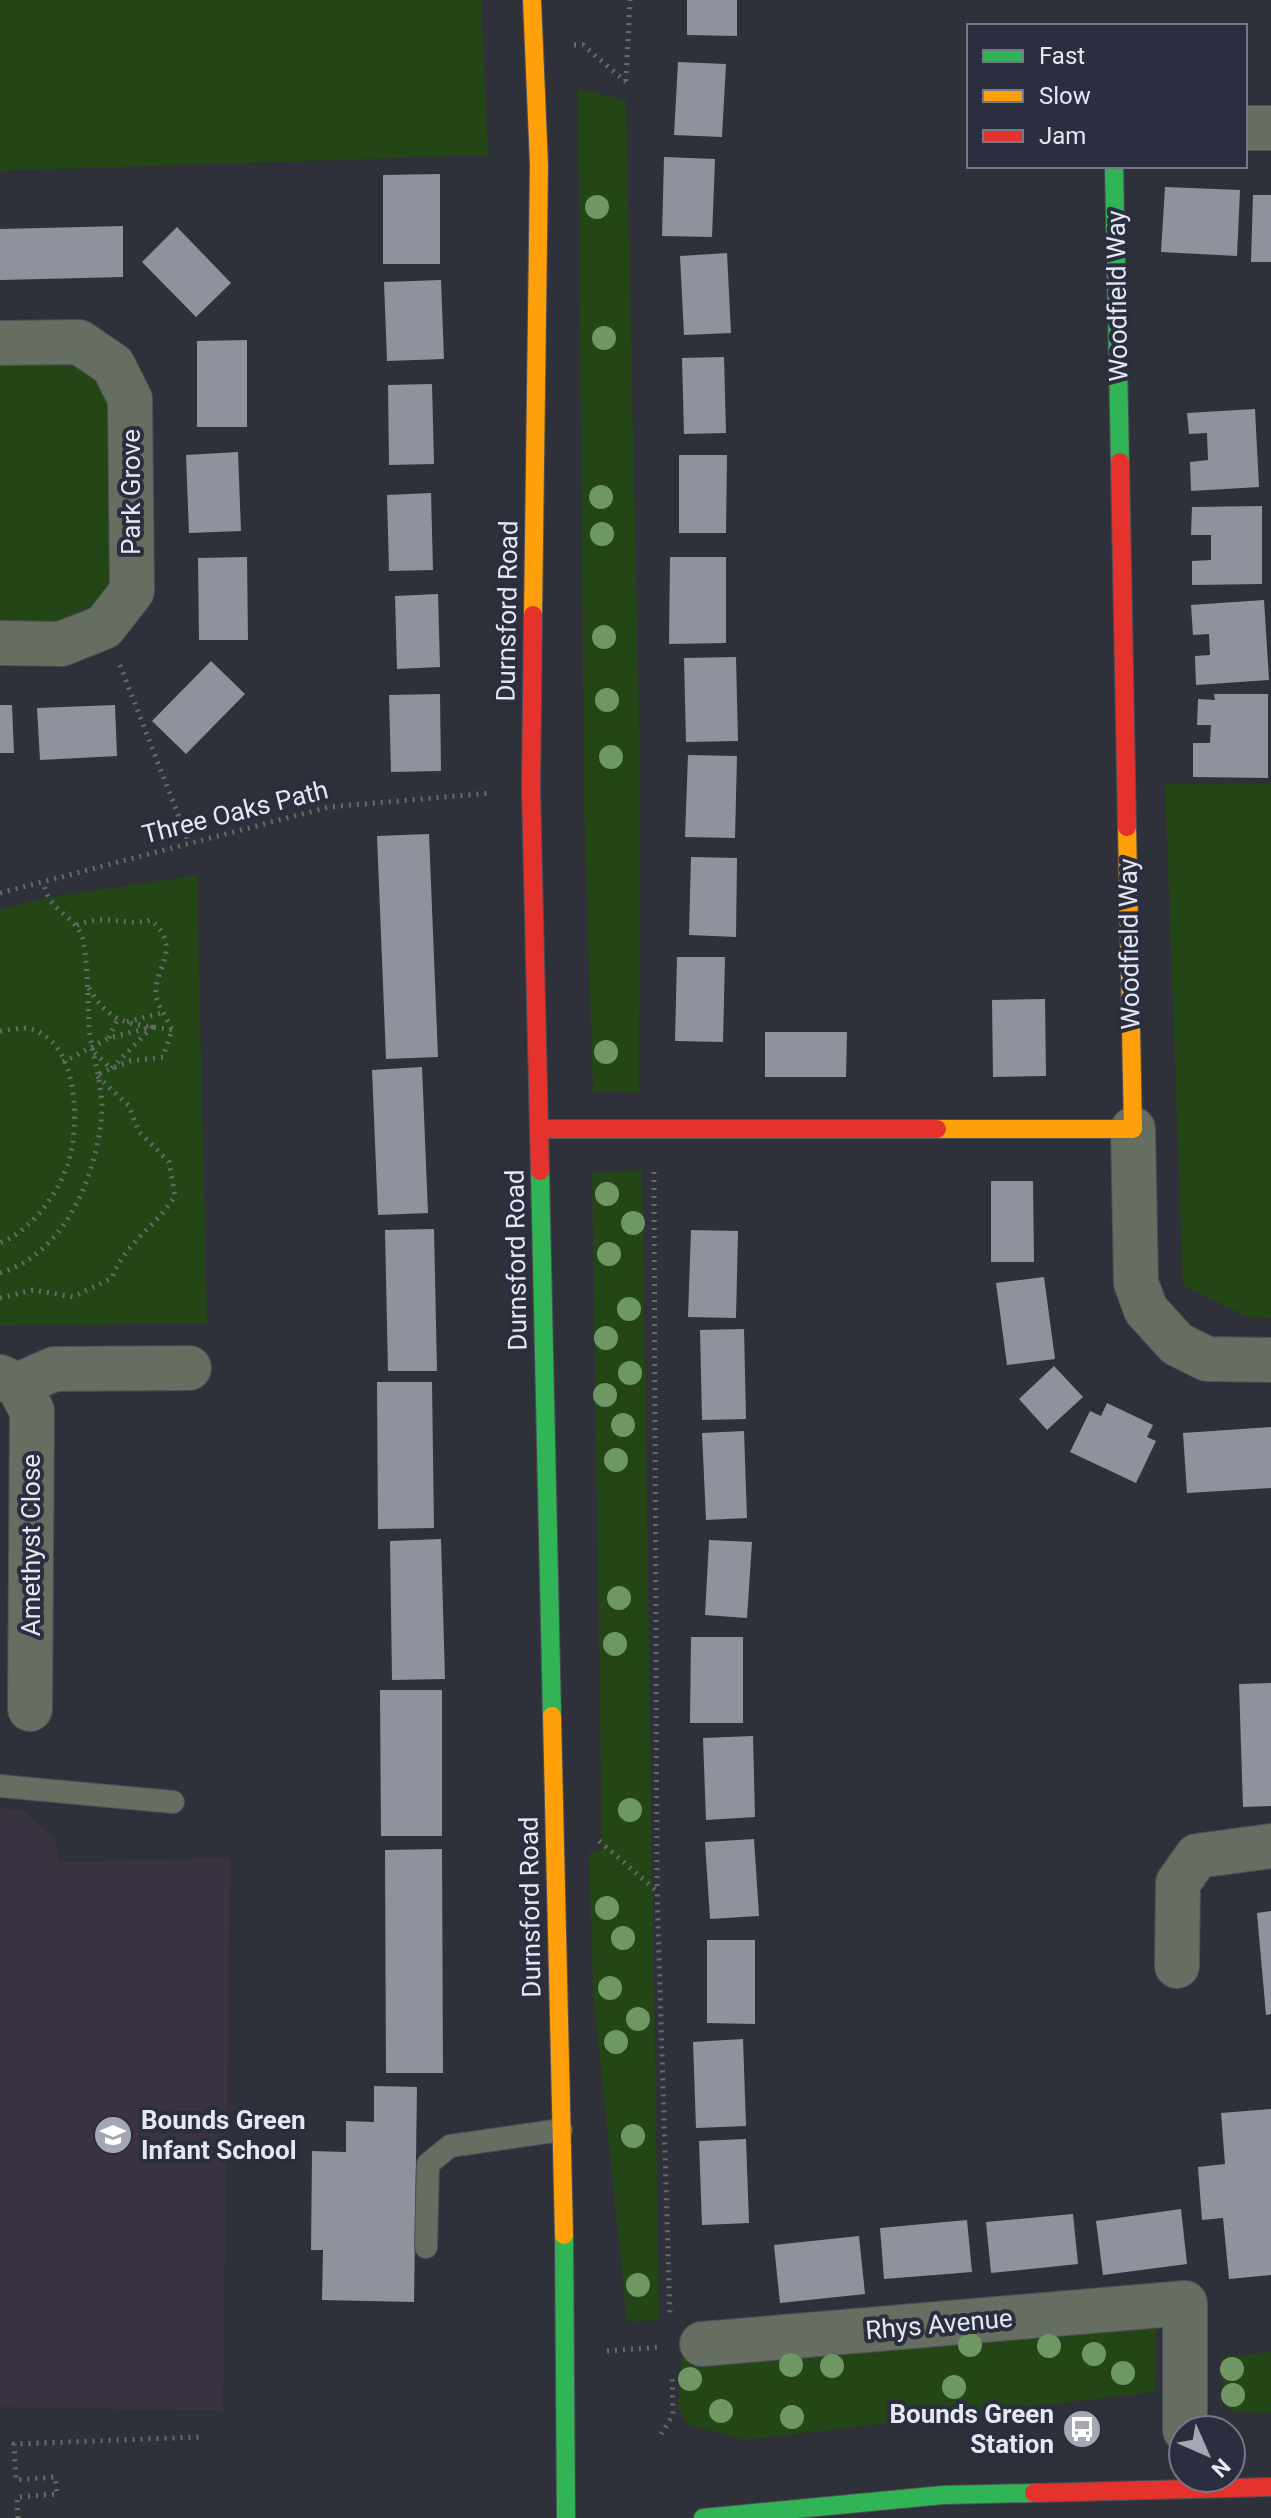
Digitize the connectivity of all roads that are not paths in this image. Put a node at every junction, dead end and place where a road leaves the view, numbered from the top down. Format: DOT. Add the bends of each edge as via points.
graph roads {
  1 [pos="532,0"];
  2 [pos="1247,128"];
  3 [pos="1271,128"];
  4 [pos="1114,168"];
  5 [pos="0,343"];
  6 [pos="0,643"];
  7 [pos="539,1129"];
  8 [pos="1133,1129"];
  9 [pos="1271,1360"];
  10 [pos="189,1368"];
  11 [pos="9,1381"];
  12 [pos="30,1709"];
  13 [pos="0,1786"];
  14 [pos="173,1802"];
  15 [pos="1271,1846"];
  16 [pos="1177,1966"];
  17 [pos="561,2130"];
  18 [pos="426,2247"];
  19 [pos="686,2345"];
  20 [pos="1185,2414"];
  21 [pos="1167,2484"];
  22 [pos="1247,2486"];
  23 [pos="1271,2487"];
  24 [pos="943,2495"];
  25 [pos="566,2518"];
  26 [pos="703,2518"];
  27 [pos="944,2518"];
  1 -- 7 [label="main road, Durnsford Road" via="539,165 531,789"];
  2 -- 3 [label="street"];
  4 -- 8 [label="main road, Woodfield Way"];
  5 -- 6 [label="street, Park Grove" via="79,342 113,365 130,399 132,591 104,627 61,644"];
  7 -- 8 [label="main road"];
  7 -- 17 [label="main road, Durnsford Road"];
  8 -- 9 [label="street" via="1136,1283 1146,1310 1177,1344 1207,1359"];
  10 -- 11 [label="street, Amethyst Close" via="54,1369"];
  11 -- 12 [label="street, Amethyst Close" via="32,1411"];
  13 -- 14 [label="lane"];
  15 -- 16 [label="street" via="1197,1856 1178,1883"];
  17 -- 18 [label="lane" via="450,2146 428,2164"];
  17 -- 25 [label="main road, Durnsford Road"];
  19 -- 20 [label="street, Rhys Avenue" via="1185,2303"];
  21 -- 24 [label="main road"];
  22 -- 23 [label="main road"];
  24 -- 26 [label="main road"];
  24 -- 27 [label="lane"];
}
